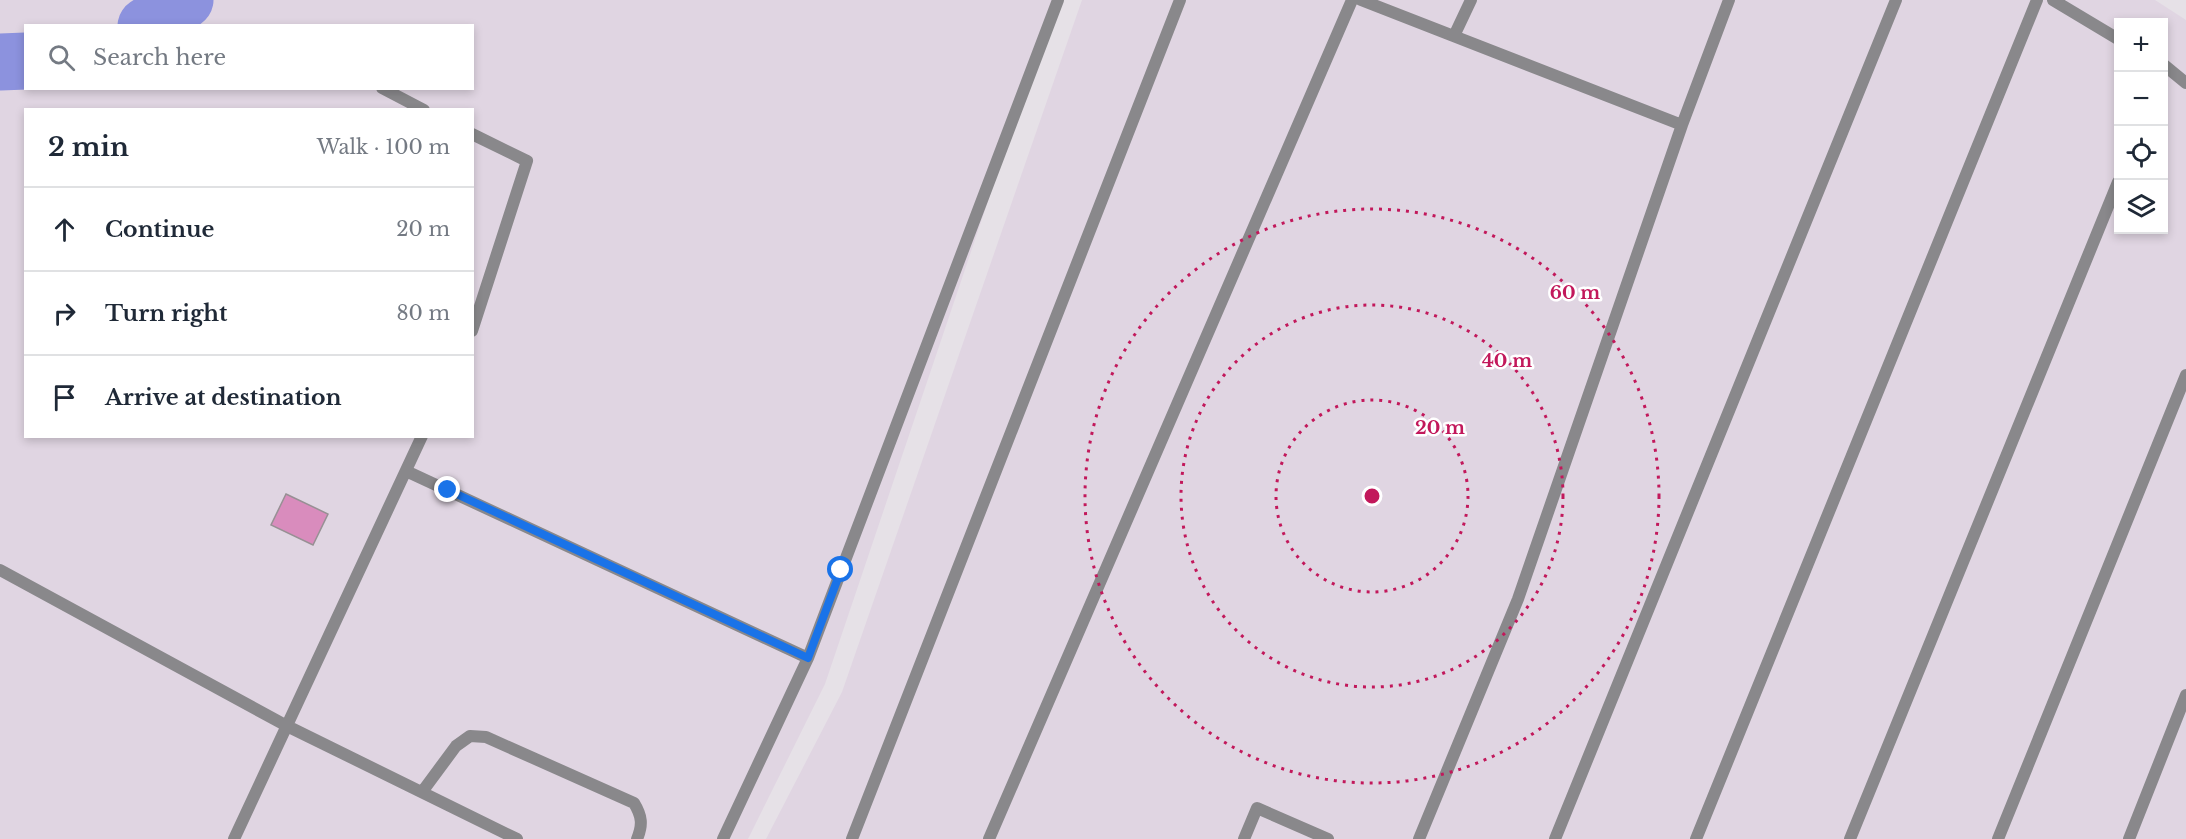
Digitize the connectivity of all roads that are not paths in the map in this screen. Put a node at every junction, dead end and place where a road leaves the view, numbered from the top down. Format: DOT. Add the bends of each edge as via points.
graph roads {
  1 [pos="1058,0"];
  2 [pos="1180,0"];
  3 [pos="1352,0"];
  4 [pos="1361,0"];
  5 [pos="1471,0"];
  6 [pos="1729,0"];
  7 [pos="1896,0"];
  8 [pos="2037,0"];
  9 [pos="2054,0"];
  10 [pos="1454,36"];
  11 [pos="2114,37"];
  12 [pos="2168,71"];
  13 [pos="2186,83"];
  14 [pos="385,90"];
  15 [pos="420,108"];
  16 [pos="1682,125"];
  17 [pos="474,135"];
  18 [pos="2114,192"];
  19 [pos="474,325"];
  20 [pos="2186,375"];
  21 [pos="421,438"];
  22 [pos="406,471"];
  23 [pos="0,570"];
  24 [pos="808,658"];
  25 [pos="2186,695"];
  26 [pos="287,726"];
  27 [pos="422,792"];
  28 [pos="234,839"];
  29 [pos="517,839"];
  30 [pos="637,839"];
  31 [pos="723,839"];
  32 [pos="852,839"];
  33 [pos="989,839"];
  34 [pos="1244,839"];
  35 [pos="1328,839"];
  36 [pos="1419,839"];
  37 [pos="1555,839"];
  38 [pos="1696,839"];
  39 [pos="1850,839"];
  40 [pos="1998,839"];
  41 [pos="2129,839"];
  1 -- 24 [label="lane"];
  2 -- 32 [label="lane"];
  3 -- 33 [label="lane"];
  4 -- 10 [label="lane"];
  5 -- 10 [label="lane"];
  6 -- 16 [label="lane"];
  7 -- 37 [label="lane"];
  8 -- 38 [label="lane"];
  9 -- 11 [label="lane"];
  10 -- 16 [label="lane"];
  12 -- 13 [label="lane"];
  14 -- 15 [label="lane"];
  16 -- 36 [label="lane" via="1518,599"];
  17 -- 19 [label="lane" via="527,161"];
  18 -- 39 [label="lane"];
  20 -- 40 [label="lane"];
  21 -- 22 [label="lane"];
  22 -- 24 [label="lane"];
  22 -- 26 [label="lane"];
  23 -- 26 [label="lane"];
  24 -- 31 [label="lane"];
  25 -- 41 [label="lane"];
  26 -- 27 [label="lane"];
  26 -- 28 [label="lane"];
  27 -- 29 [label="lane"];
  27 -- 30 [label="lane" via="456,746 470,736 486,737 634,803 641,815"];
  34 -- 35 [label="lane" via="1257,808"];
}
